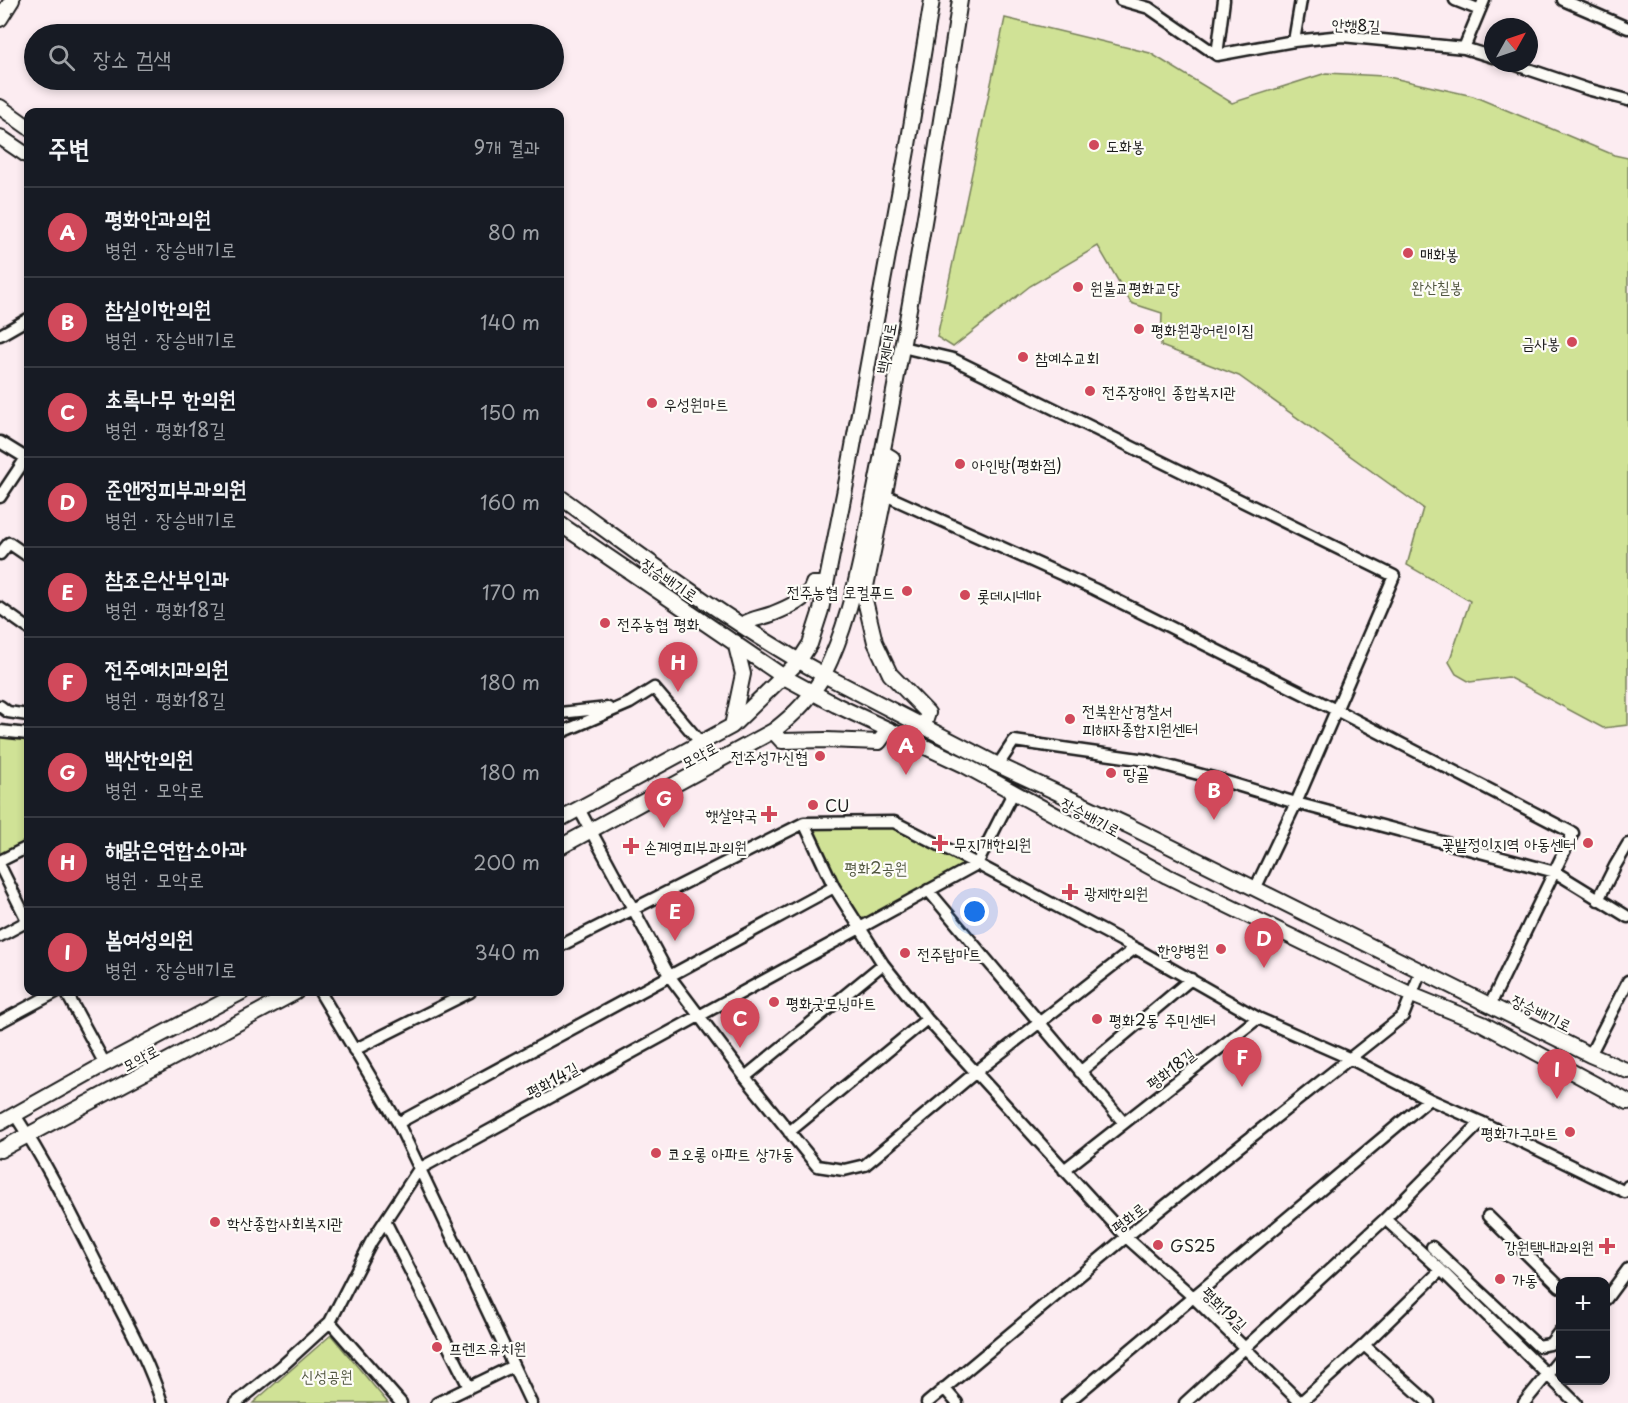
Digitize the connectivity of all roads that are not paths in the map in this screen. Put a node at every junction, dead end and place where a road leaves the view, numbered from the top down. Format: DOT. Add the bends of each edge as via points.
graph roads {
  1 [pos="12,0"];
  2 [pos="932,0"];
  3 [pos="960,0"];
  4 [pos="1121,0"];
  5 [pos="1224,0"];
  6 [pos="1301,0"];
  7 [pos="1455,0"];
  8 [pos="1563,0"];
  9 [pos="1150,4"];
  10 [pos="1482,5"];
  11 [pos="0,19"];
  12 [pos="1628,28"];
  13 [pos="1294,41"];
  14 [pos="1464,48"];
  15 [pos="1484,54"];
  16 [pos="1217,55"];
  17 [pos="1537,72"];
  18 [pos="1628,99"];
  19 [pos="0,107"];
  20 [pos="24,124"];
  21 [pos="0,137"];
  22 [pos="24,153"];
  23 [pos="24,321"];
  24 [pos="0,335"];
  25 [pos="902,347"];
  26 [pos="0,442"];
  27 [pos="882,452"];
  28 [pos="24,455"];
  29 [pos="24,461"];
  30 [pos="885,495"];
  31 [pos="0,497"];
  32 [pos="564,501"];
  33 [pos="564,527"];
  34 [pos="24,553"];
  35 [pos="0,554"];
  36 [pos="826,584"];
  37 [pos="0,608"];
  38 [pos="24,625"];
  39 [pos="741,625"];
  40 [pos="735,642"];
  41 [pos="799,661"];
  42 [pos="824,675"];
  43 [pos="784,677"];
  44 [pos="813,694"];
  45 [pos="0,706"];
  46 [pos="620,707"];
  47 [pos="1336,710"];
  48 [pos="564,713"];
  49 [pos="24,714"];
  50 [pos="732,726"];
  51 [pos="924,728"];
  52 [pos="888,730"];
  53 [pos="0,731"];
  54 [pos="564,731"];
  55 [pos="773,731"];
  56 [pos="24,734"];
  57 [pos="701,742"];
  58 [pos="998,765"];
  59 [pos="1014,793"];
  60 [pos="1296,803"];
  61 [pos="579,809"];
  62 [pos="564,817"];
  63 [pos="804,823"];
  64 [pos="591,831"];
  65 [pos="1628,844"];
  66 [pos="564,845"];
  67 [pos="24,849"];
  68 [pos="0,861"];
  69 [pos="977,864"];
  70 [pos="0,866"];
  71 [pos="1555,872"];
  72 [pos="834,887"];
  73 [pos="1256,889"];
  74 [pos="928,890"];
  75 [pos="1598,900"];
  76 [pos="633,909"];
  77 [pos="24,914"];
  78 [pos="1628,918"];
  79 [pos="24,924"];
  80 [pos="860,927"];
  81 [pos="0,936"];
  82 [pos="564,944"];
  83 [pos="1135,948"];
  84 [pos="883,964"];
  85 [pos="1421,971"];
  86 [pos="670,977"];
  87 [pos="1191,979"];
  88 [pos="1628,981"];
  89 [pos="1412,994"];
  90 [pos="49,996"];
  91 [pos="68,996"];
  92 [pos="234,996"];
  93 [pos="288,996"];
  94 [pos="322,996"];
  95 [pos="462,996"];
  96 [pos="1490,1005"];
  97 [pos="700,1016"];
  98 [pos="1258,1018"];
  99 [pos="927,1019"];
  100 [pos="0,1022"];
  101 [pos="1039,1023"];
  102 [pos="354,1050"];
  103 [pos="1590,1054"];
  104 [pos="1351,1059"];
  105 [pos="105,1064"];
  106 [pos="1628,1071"];
  107 [pos="976,1072"];
  108 [pos="1080,1072"];
  109 [pos="745,1077"];
  110 [pos="1429,1099"];
  111 [pos="1628,1102"];
  112 [pos="15,1115"];
  113 [pos="1481,1122"];
  114 [pos="0,1123"];
  115 [pos="1124,1123"];
  116 [pos="398,1124"];
  117 [pos="789,1132"];
  118 [pos="28,1134"];
  119 [pos="0,1150"];
  120 [pos="419,1168"];
  121 [pos="1064,1170"];
  122 [pos="1626,1189"];
  123 [pos="1488,1216"];
  124 [pos="1385,1219"];
  125 [pos="385,1221"];
  126 [pos="1126,1238"];
  127 [pos="1432,1247"];
  128 [pos="1628,1269"];
  129 [pos="1441,1270"];
  130 [pos="1556,1283"];
  131 [pos="1610,1292"];
  132 [pos="1192,1296"];
  133 [pos="330,1322"];
  134 [pos="1559,1331"];
  135 [pos="1364,1345"];
  136 [pos="1244,1347"];
  137 [pos="1556,1365"];
  138 [pos="513,1366"];
  139 [pos="1548,1376"];
  140 [pos="469,1388"];
  141 [pos="944,1388"];
  142 [pos="162,1403"];
  143 [pos="236,1403"];
  144 [pos="401,1403"];
  145 [pos="437,1403"];
  146 [pos="531,1403"];
  147 [pos="927,1403"];
  148 [pos="957,1403"];
  149 [pos="1067,1403"];
  150 [pos="1185,1403"];
  151 [pos="1300,1403"];
  152 [pos="1429,1403"];
  153 [pos="1524,1403"];
  154 [pos="1576,1403"];
  1 -- 11 [label="street"];
  2 -- 36 [label="street, 백제대로"];
  3 -- 25 [label="street, 백제대로"];
  4 -- 9 [label="street"];
  5 -- 16 [label="street"];
  6 -- 13 [label="street"];
  7 -- 10 [label="street"];
  8 -- 12 [label="street"];
  9 -- 16 [label="street"];
  10 -- 14 [label="street"];
  13 -- 14 [label="street, 안행8길" via="1342,36"];
  13 -- 16 [label="street, 안행8길"];
  14 -- 15 [label="street, 안행8길"];
  17 -- 18 [label="street"];
  19 -- 20 [label="street"];
  21 -- 22 [label="street"];
  23 -- 24 [label="street"];
  25 -- 27 [label="street, 백제대로"];
  25 -- 47 [label="street" via="953,359 1394,576"];
  26 -- 28 [label="street"];
  27 -- 30 [label="street" via="892,458"];
  27 -- 42 [label="street, 백제대로" via="854,589"];
  29 -- 31 [label="street"];
  30 -- 47 [label="street" via="1094,589"];
  30 -- 51 [label="street" via="864,596 875,642 890,675 928,712"];
  32 -- 39 [label="street, 장승배기로"];
  33 -- 40 [label="street, 장승배기로"];
  34 -- 35 [label="street" via="9,543"];
  36 -- 39 [label="street" via="813,584 811,591 795,603"];
  36 -- 41 [label="street, 백제대로" via="810,644"];
  37 -- 38 [label="street"];
  39 -- 41 [label="street, 장승배기로"];
  40 -- 43 [label="street, 장승배기로"];
  40 -- 50 [label="street" via="743,674"];
  41 -- 42 [label="street, 장승배기로"];
  41 -- 43 [label="street, 백제대로"];
  42 -- 44 [label="street, 백제대로"];
  42 -- 51 [label="street, 장승배기로"];
  43 -- 44 [label="street, 장승배기로"];
  43 -- 50 [label="street, 모악로"];
  44 -- 52 [label="street, 장승배기로"];
  44 -- 55 [label="street, 모악로"];
  45 -- 49 [label="street" via="8,712"];
  46 -- 48 [label="street"];
  46 -- 54 [label="street"];
  46 -- 57 [label="street" via="654,688"];
  47 -- 60 [label="street"];
  47 -- 71 [label="street" via="1573,833"];
  50 -- 57 [label="street, 모악로"];
  51 -- 58 [label="street, 장승배기로"];
  52 -- 55 [label="street" via="879,742 782,741"];
  52 -- 59 [label="street, 장승배기로"];
  53 -- 56 [label="street"];
  55 -- 64 [label="street, 모악로"];
  57 -- 61 [label="street, 모악로"];
  58 -- 60 [label="street" via="1014,741 1146,760"];
  58 -- 73 [label="street, 장승배기로"];
  59 -- 69 [label="street"];
  59 -- 89 [label="street, 장승배기로" via="1167,876"];
  60 -- 71 [label="street"];
  60 -- 73 [label="street"];
  61 -- 62 [label="street, 모악로"];
  61 -- 64 [label="street"];
  63 -- 69 [label="street" via="894,822"];
  63 -- 72 [label="street"];
  63 -- 76 [label="street"];
  64 -- 66 [label="street, 모악로"];
  64 -- 76 [label="street"];
  65 -- 75 [label="street"];
  67 -- 68 [label="street"];
  69 -- 74 [label="street"];
  69 -- 83 [label="street"];
  70 -- 77 [label="street"];
  71 -- 75 [label="street"];
  71 -- 96 [label="street"];
  72 -- 80 [label="street"];
  72 -- 86 [label="street"];
  73 -- 85 [label="street, 장승배기로"];
  74 -- 80 [label="street"];
  74 -- 101 [label="street"];
  75 -- 78 [label="street"];
  76 -- 82 [label="street"];
  76 -- 86 [label="street"];
  79 -- 81 [label="street"];
  80 -- 84 [label="street"];
  80 -- 97 [label="street"];
  83 -- 87 [label="street"];
  83 -- 101 [label="street"];
  84 -- 99 [label="street"];
  84 -- 109 [label="street"];
  85 -- 89 [label="street, 평화로"];
  85 -- 96 [label="street, 장승배기로"];
  86 -- 97 [label="street"];
  86 -- 116 [label="street, 평화14길"];
  87 -- 98 [label="street"];
  87 -- 108 [label="street"];
  88 -- 103 [label="street"];
  89 -- 104 [label="street, 평화로" via="1403,1016"];
  89 -- 111 [label="street, 장승배기로" via="1483,1024"];
  90 -- 100 [label="street"];
  91 -- 105 [label="street"];
  92 -- 105 [label="street, 모악로"];
  93 -- 118 [label="street, 모악로"];
  94 -- 102 [label="street"];
  95 -- 102 [label="street"];
  96 -- 103 [label="street, 장승배기로"];
  97 -- 109 [label="street"];
  97 -- 120 [label="street, 평화14길"];
  98 -- 104 [label="street"];
  98 -- 115 [label="street, 평화18길"];
  99 -- 107 [label="street"];
  99 -- 117 [label="street"];
  101 -- 107 [label="street"];
  101 -- 108 [label="street"];
  102 -- 116 [label="street"];
  103 -- 106 [label="street, 장승배기로"];
  104 -- 110 [label="street"];
  104 -- 126 [label="street, 평화로"];
  105 -- 112 [label="street, 모악로"];
  107 -- 117 [label="street" via="865,1165 844,1170 817,1166"];
  107 -- 121 [label="street"];
  108 -- 115 [label="street"];
  109 -- 117 [label="street"];
  110 -- 113 [label="street"];
  110 -- 132 [label="street"];
  112 -- 114 [label="street, 모악로"];
  112 -- 118 [label="street"];
  113 -- 122 [label="street"];
  113 -- 124 [label="street"];
  115 -- 121 [label="street, 평화18길"];
  116 -- 120 [label="street"];
  118 -- 119 [label="street, 모악로"];
  118 -- 142 [label="street" via="153,1374"];
  120 -- 125 [label="street"];
  120 -- 138 [label="street"];
  121 -- 126 [label="street"];
  123 -- 130 [label="street"];
  124 -- 129 [label="street"];
  124 -- 136 [label="street"];
  125 -- 133 [label="street" via="370,1242"];
  125 -- 140 [label="street"];
  126 -- 132 [label="street, 평화19길"];
  126 -- 141 [label="street, 평화로"];
  127 -- 134 [label="street" via="1538,1346 1550,1344"];
  128 -- 131 [label="street"];
  129 -- 135 [label="street"];
  129 -- 139 [label="street"];
  132 -- 136 [label="street, 평화19길"];
  132 -- 149 [label="street"];
  133 -- 143 [label="street"];
  133 -- 144 [label="street"];
  135 -- 151 [label="street"];
  135 -- 152 [label="street"];
  136 -- 150 [label="street"];
  136 -- 151 [label="street, 평화19길"];
  137 -- 139 [label="street"];
  138 -- 140 [label="street"];
  138 -- 146 [label="street"];
  139 -- 153 [label="street"];
  139 -- 154 [label="street"];
  140 -- 145 [label="street"];
  141 -- 147 [label="street, 평화로"];
  141 -- 148 [label="street"];
}
